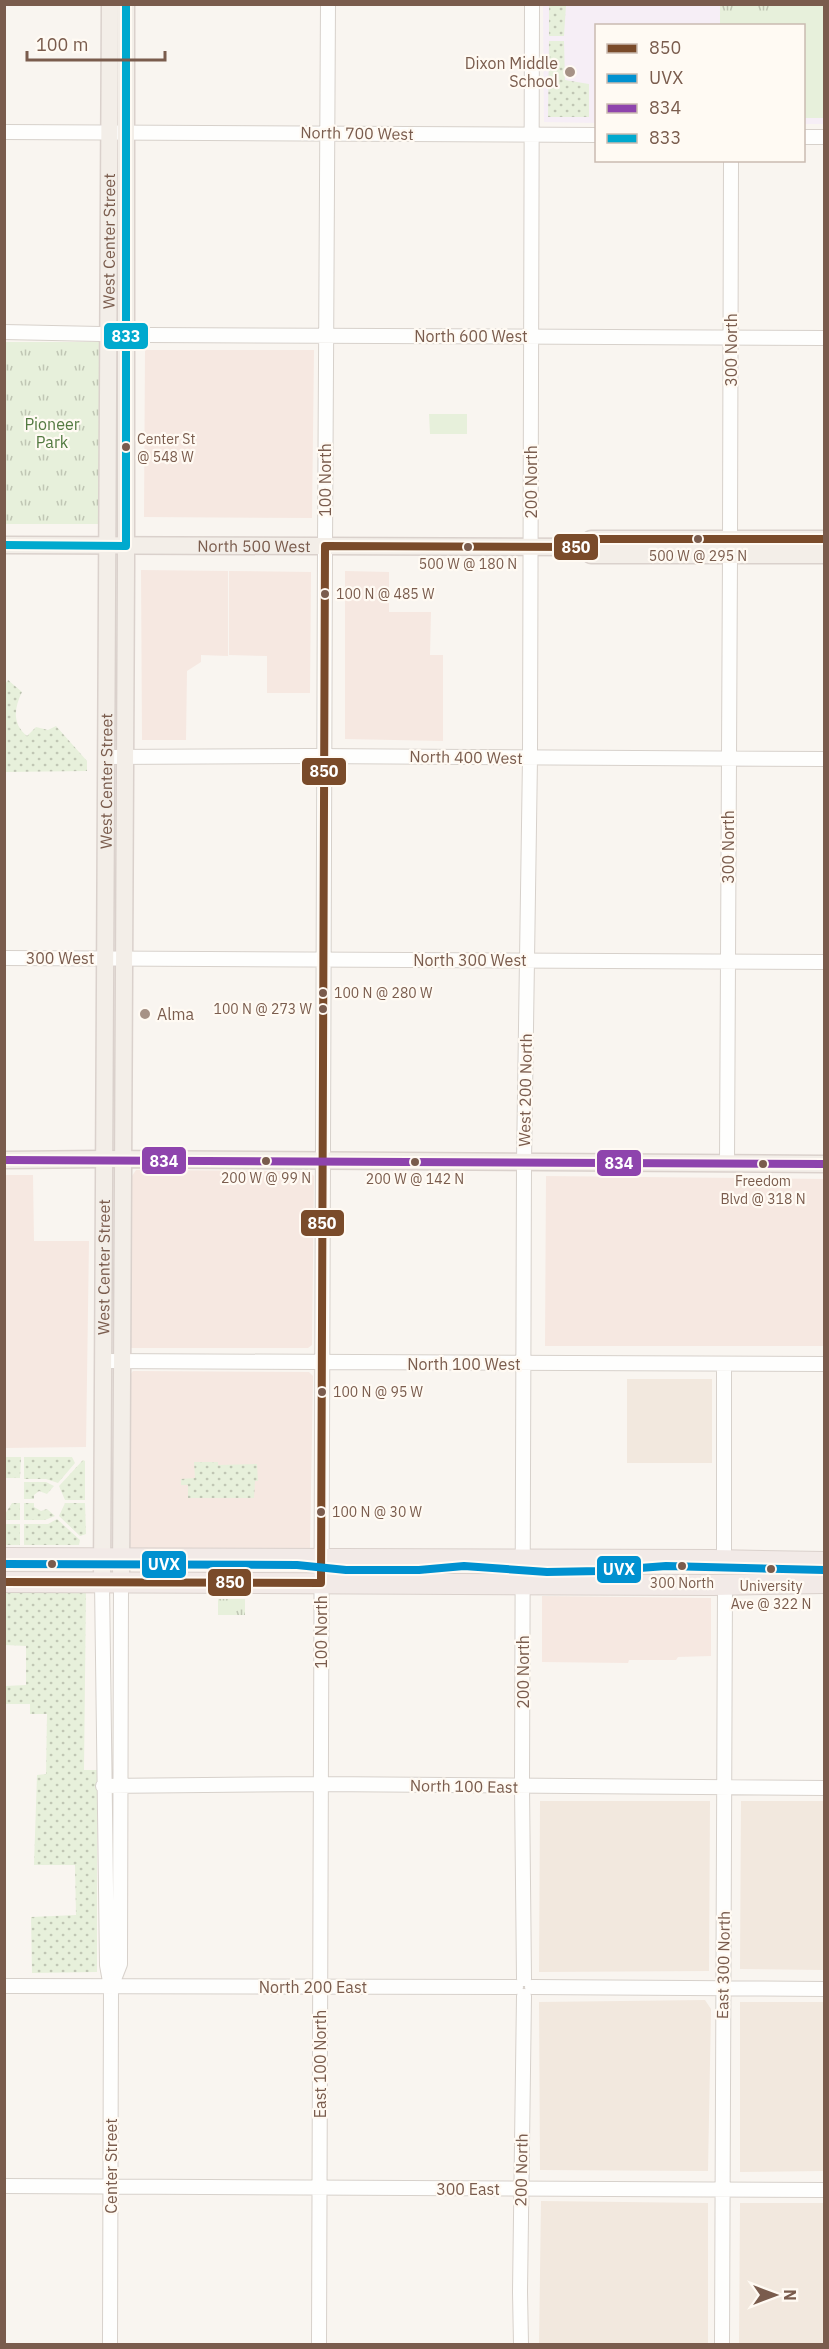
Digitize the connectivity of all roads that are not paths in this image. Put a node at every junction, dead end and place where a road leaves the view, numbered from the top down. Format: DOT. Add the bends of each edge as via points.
graph roads {
  1 [pos="110,4"];
  2 [pos="126,4"];
  3 [pos="328,4"];
  4 [pos="532,4"];
  5 [pos="4,132"];
  6 [pos="117,132"];
  7 [pos="328,133"];
  8 [pos="532,135"];
  9 [pos="595,135"];
  10 [pos="805,137"];
  11 [pos="825,137"];
  12 [pos="731,162"];
  13 [pos="4,332"];
  14 [pos="117,334"];
  15 [pos="326,335"];
  16 [pos="531,336"];
  17 [pos="731,337"];
  18 [pos="825,338"];
  19 [pos="825,539"];
  20 [pos="4,545"];
  21 [pos="108,545"];
  22 [pos="126,546"];
  23 [pos="325,546"];
  24 [pos="530,547"];
  25 [pos="730,547"];
  26 [pos="825,555"];
  27 [pos="325,756"];
  28 [pos="106,757"];
  29 [pos="125,757"];
  30 [pos="530,758"];
  31 [pos="728,758"];
  32 [pos="825,759"];
  33 [pos="4,958"];
  34 [pos="115,958"];
  35 [pos="324,960"];
  36 [pos="528,960"];
  37 [pos="729,962"];
  38 [pos="825,962"];
  39 [pos="105,1159"];
  40 [pos="123,1159"];
  41 [pos="4,1160"];
  42 [pos="323,1160"];
  43 [pos="524,1161"];
  44 [pos="727,1162"];
  45 [pos="825,1164"];
  46 [pos="104,1361"];
  47 [pos="122,1361"];
  48 [pos="322,1362"];
  49 [pos="524,1364"];
  50 [pos="724,1364"];
  51 [pos="825,1364"];
  52 [pos="4,1558"];
  53 [pos="112,1558"];
  54 [pos="322,1558"];
  55 [pos="524,1559"];
  56 [pos="724,1560"];
  57 [pos="825,1562"];
  58 [pos="4,1582"];
  59 [pos="112,1582"];
  60 [pos="321,1582"];
  61 [pos="825,1583"];
  62 [pos="524,1584"];
  63 [pos="724,1585"];
  64 [pos="321,1784"];
  65 [pos="103,1786"];
  66 [pos="121,1786"];
  67 [pos="522,1786"];
  68 [pos="724,1787"];
  69 [pos="825,1788"];
  70 [pos="4,1986"];
  71 [pos="111,1987"];
  72 [pos="320,1987"];
  73 [pos="524,1987"];
  74 [pos="723,1988"];
  75 [pos="825,1989"];
  76 [pos="4,2187"];
  77 [pos="111,2187"];
  78 [pos="320,2189"];
  79 [pos="521,2189"];
  80 [pos="722,2190"];
  81 [pos="825,2190"];
  82 [pos="110,2344"];
  83 [pos="320,2344"];
  84 [pos="521,2344"];
  85 [pos="722,2344"];
  1 -- 6 [label="main road, West Center Street"];
  2 -- 6 [label="main road, West Center Street"];
  3 -- 7 [label="street, 100 North"];
  4 -- 8 [label="street, 200 North"];
  5 -- 6 [label="street, North 700 West"];
  6 -- 7 [label="street, North 700 West"];
  6 -- 14 [label="main road, West Center Street"];
  7 -- 8 [label="street, North 700 West"];
  7 -- 15 [label="street, 100 North"];
  8 -- 9 [label="street, North 700 West"];
  8 -- 16 [label="street, 200 North"];
  10 -- 11 [label="street"];
  12 -- 17 [label="street, 300 North"];
  13 -- 14 [label="street, North 600 West"];
  14 -- 15 [label="street, North 600 West"];
  14 -- 21 [label="main road, West Center Street"];
  14 -- 22 [label="main road, West Center Street"];
  15 -- 16 [label="street, North 600 West"];
  15 -- 23 [label="street, 100 North"];
  16 -- 17 [label="street, North 600 West"];
  16 -- 24 [label="street, 200 North"];
  17 -- 18 [label="street, North 600 West"];
  17 -- 25 [label="street, 300 North"];
  19 -- 25 [label="main road, North 500 West"];
  20 -- 21 [label="main road, North 500 West"];
  21 -- 22 [label="main road, North 500 West"];
  21 -- 28 [label="main road, West Center Street"];
  22 -- 23 [label="main road, North 500 West"];
  22 -- 29 [label="main road, West Center Street"];
  23 -- 24 [label="main road, North 500 West"];
  23 -- 27 [label="street, 100 North"];
  24 -- 25 [label="main road, North 500 West" via="580,547 591,539"];
  24 -- 30 [label="street, 200 North"];
  25 -- 26 [label="main road, North 500 West"];
  25 -- 31 [label="street, 300 North"];
  27 -- 29 [label="street, North 400 West"];
  27 -- 30 [label="street, North 400 West"];
  27 -- 35 [label="street, 100 North"];
  28 -- 29 [label="street, North 400 West"];
  28 -- 34 [label="main road, West Center Street"];
  29 -- 34 [label="main road, West Center Street"];
  30 -- 31 [label="street, North 400 West"];
  30 -- 36 [label="street, 200 North"];
  31 -- 32 [label="street, North 400 West"];
  31 -- 37 [label="street, 300 North"];
  33 -- 34 [label="street, 300 West"];
  34 -- 35 [label="street, North 300 West"];
  34 -- 39 [label="main road, West Center Street"];
  34 -- 40 [label="main road, West Center Street"];
  35 -- 36 [label="street, North 300 West"];
  35 -- 42 [label="street, 100 North"];
  36 -- 37 [label="street, North 300 West"];
  36 -- 43 [label="street, West 200 North"];
  37 -- 38 [label="street, North 300 West"];
  37 -- 44 [label="street, 300 North"];
  39 -- 40 [label="main road"];
  39 -- 41 [label="main road"];
  39 -- 46 [label="main road, West Center Street"];
  40 -- 42 [label="main road"];
  40 -- 47 [label="main road, West Center Street"];
  42 -- 43 [label="main road"];
  42 -- 48 [label="street, 100 North"];
  43 -- 44 [label="main road"];
  43 -- 49 [label="street, West 200 North"];
  44 -- 45 [label="main road"];
  46 -- 47 [label="street, North 100 West"];
  46 -- 53 [label="main road, West Center Street"];
  47 -- 48 [label="street, North 100 West"];
  47 -- 53 [label="main road, West Center Street"];
  48 -- 49 [label="street, North 100 West"];
  48 -- 54 [label="street, 100 North"];
  49 -- 50 [label="street, North 100 West"];
  49 -- 55 [label="street, 200 North"];
  50 -- 51 [label="street, North 100 West"];
  50 -- 56 [label="street"];
  52 -- 53 [label="highway"];
  53 -- 54 [label="highway"];
  53 -- 59 [label="main road, Center Street"];
  54 -- 55 [label="highway"];
  54 -- 60 [label="street, 100 North"];
  55 -- 56 [label="highway"];
  55 -- 62 [label="street, 200 North"];
  56 -- 57 [label="highway"];
  58 -- 59 [label="highway"];
  59 -- 60 [label="highway"];
  59 -- 65 [label="street, Center Street"];
  59 -- 66 [label="street, Center Street"];
  60 -- 62 [label="highway"];
  60 -- 64 [label="street, 100 North"];
  61 -- 63 [label="highway"];
  62 -- 63 [label="highway"];
  62 -- 67 [label="street, 200 North"];
  63 -- 68 [label="street, East 300 North"];
  64 -- 66 [label="street, North 100 East"];
  64 -- 67 [label="street, North 100 East"];
  64 -- 72 [label="street, East 100 North"];
  65 -- 66 [label="street, North 100 East"];
  65 -- 71 [label="street, Center Street" via="107,1965"];
  66 -- 71 [label="street, Center Street" via="120,1964"];
  67 -- 68 [label="street, North 100 East"];
  67 -- 73 [label="street, 200 North"];
  68 -- 69 [label="street, North 100 East"];
  68 -- 74 [label="street, East 300 North"];
  70 -- 71 [label="street, North 200 East"];
  71 -- 72 [label="street, North 200 East"];
  71 -- 77 [label="street, Center Street"];
  72 -- 73 [label="street, North 200 East"];
  72 -- 78 [label="street, East 100 North"];
  73 -- 74 [label="street, North 200 East"];
  73 -- 79 [label="street, 200 North"];
  74 -- 75 [label="street, North 200 East"];
  74 -- 80 [label="street, East 300 North"];
  76 -- 77 [label="street, 300 East"];
  77 -- 78 [label="street, 300 East"];
  77 -- 82 [label="street, Center Street"];
  78 -- 79 [label="street, 300 East"];
  78 -- 83 [label="street, East 100 North"];
  79 -- 80 [label="street, 300 East"];
  79 -- 84 [label="street, 200 North"];
  80 -- 81 [label="street, 300 East"];
  80 -- 85 [label="street, East 300 North"];
}
